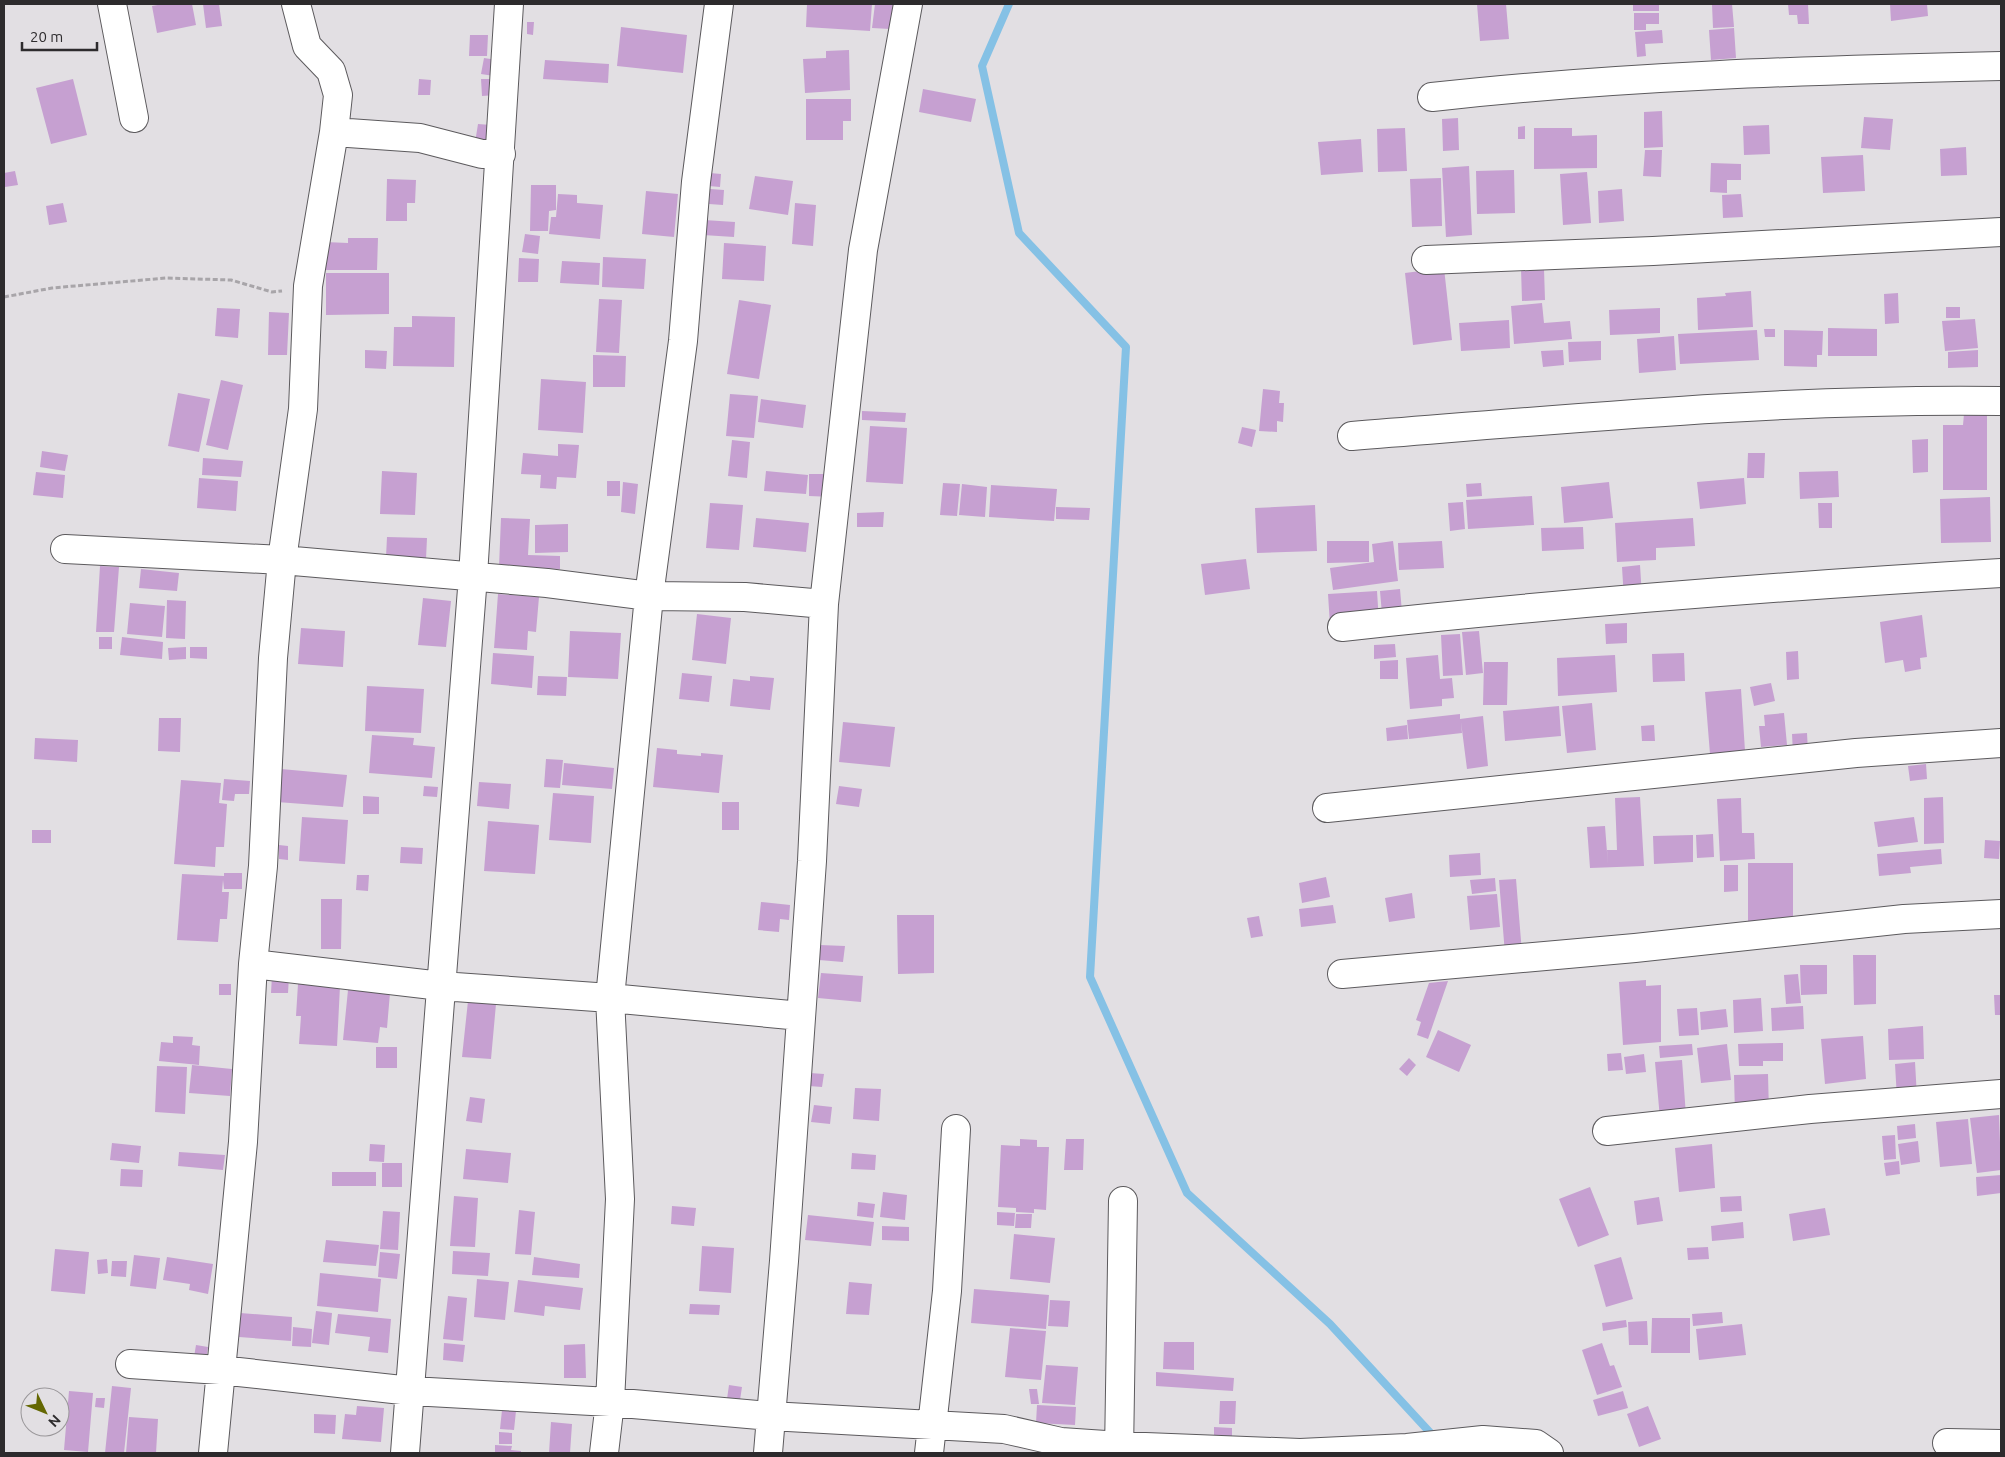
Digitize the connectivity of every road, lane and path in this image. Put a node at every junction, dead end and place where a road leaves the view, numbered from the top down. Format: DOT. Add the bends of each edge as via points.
graph roads {
  1 [pos="112,4"];
  2 [pos="296,4"];
  3 [pos="509,4"];
  4 [pos="719,4"];
  5 [pos="908,4"];
  6 [pos="2001,66"];
  7 [pos="1432,97"];
  8 [pos="134,118"];
  9 [pos="334,132"];
  10 [pos="501,154"];
  11 [pos="2001,232"];
  12 [pos="1426,260"];
  13 [pos="308,286"];
  14 [pos="4,297"];
  15 [pos="2001,401"];
  16 [pos="1352,436"];
  17 [pos="66,549"];
  18 [pos="282,560"];
  19 [pos="2001,573"];
  20 [pos="474,576"];
  21 [pos="649,596"];
  22 [pos="824,604"];
  23 [pos="1342,627"];
  24 [pos="2001,743"];
  25 [pos="1327,808"];
  26 [pos="2001,914"];
  27 [pos="253,964"];
  28 [pos="1342,974"];
  29 [pos="442,986"];
  30 [pos="610,998"];
  31 [pos="801,1016"];
  32 [pos="2001,1094"];
  33 [pos="956,1129"];
  34 [pos="1607,1131"];
  35 [pos="1123,1201"];
  36 [pos="130,1364"];
  37 [pos="220,1370"];
  38 [pos="411,1391"];
  39 [pos="610,1402"];
  40 [pos="770,1416"];
  41 [pos="932,1426"];
  42 [pos="1948,1442"];
  43 [pos="2001,1444"];
  44 [pos="1120,1450"];
  45 [pos="213,1453"];
  46 [pos="405,1453"];
  47 [pos="604,1453"];
  48 [pos="768,1453"];
  49 [pos="929,1453"];
  50 [pos="1300,1453"];
  51 [pos="1549,1453"];
  1 -- 8 [label="street"];
  2 -- 9 [label="street" via="306,46 331,71 334,79 338,95"];
  3 -- 10 [label="street"];
  4 -- 21 [label="street" via="696,182 683,341"];
  5 -- 22 [label="street" via="863,250"];
  6 -- 7 [label="street" via="1835,70 1503,89"];
  9 -- 10 [label="street" via="420,138 482,154"];
  9 -- 13 [label="street"];
  10 -- 20 [label="street"];
  11 -- 12 [label="street"];
  13 -- 14 [label="path" via="272,292 231,280 166,278 52,288"];
  13 -- 18 [label="street" via="303,410"];
  15 -- 16 [label="street" via="1743,406"];
  17 -- 18 [label="street"];
  18 -- 20 [label="street"];
  18 -- 27 [label="street" via="273,658 263,866"];
  19 -- 23 [label="street" via="1538,606"];
  20 -- 21 [label="street"];
  20 -- 29 [label="street"];
  21 -- 22 [label="street" via="745,597"];
  21 -- 30 [label="street"];
  22 -- 31 [label="street"];
  24 -- 25 [label="street" via="1856,753"];
  26 -- 28 [label="street" via="1904,919 1635,948"];
  27 -- 29 [label="street"];
  27 -- 37 [label="street" via="243,1142"];
  29 -- 30 [label="street"];
  29 -- 38 [label="street"];
  30 -- 31 [label="street"];
  30 -- 39 [label="street" via="620,1199"];
  31 -- 40 [label="street"];
  32 -- 34 [label="street" via="1810,1109"];
  33 -- 41 [label="street" via="947,1292"];
  35 -- 44 [label="street"];
  36 -- 37 [label="street"];
  37 -- 38 [label="street"];
  37 -- 45 [label="street"];
  38 -- 39 [label="street"];
  38 -- 46 [label="street"];
  39 -- 40 [label="street"];
  39 -- 47 [label="street"];
  40 -- 41 [label="street"];
  40 -- 48 [label="street"];
  41 -- 44 [label="street" via="1004,1429 1061,1442"];
  41 -- 49 [label="street"];
  42 -- 43 [label="street"];
  44 -- 50 [label="street"];
  50 -- 51 [label="street" via="1407,1448 1483,1440 1536,1444"];
}
